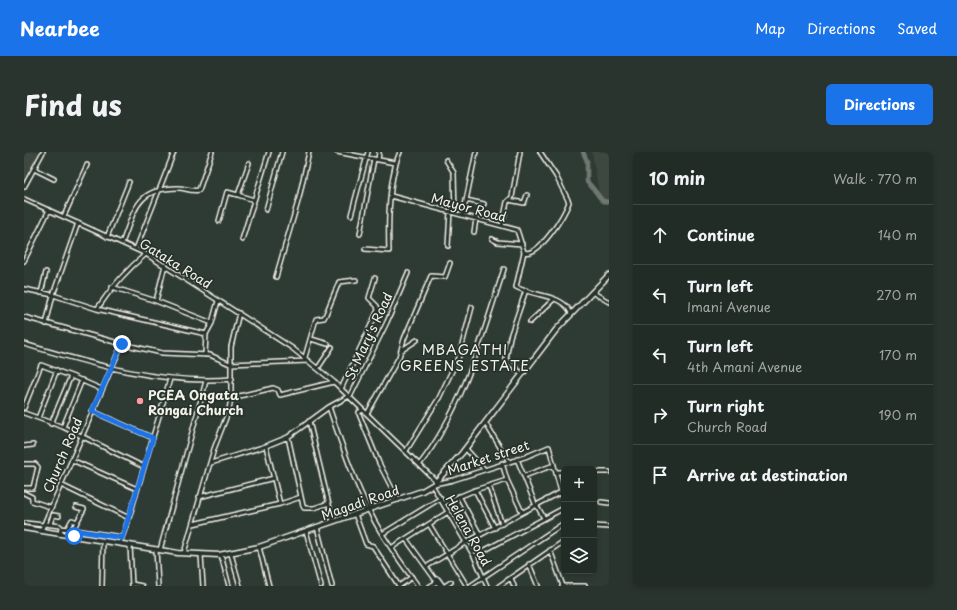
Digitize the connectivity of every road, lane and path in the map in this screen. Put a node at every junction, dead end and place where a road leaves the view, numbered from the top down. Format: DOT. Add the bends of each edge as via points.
graph roads {
  1 [pos="43,152"];
  2 [pos="174,152"];
  3 [pos="212,152"];
  4 [pos="269,152"];
  5 [pos="282,152"];
  6 [pos="309,152"];
  7 [pos="337,152"];
  8 [pos="368,152"];
  9 [pos="379,152"];
  10 [pos="400,152"];
  11 [pos="476,152"];
  12 [pos="520,152"];
  13 [pos="540,152"];
  14 [pos="367,158"];
  15 [pos="374,159"];
  16 [pos="378,160"];
  17 [pos="446,160"];
  18 [pos="249,163"];
  19 [pos="395,163"];
  20 [pos="87,165"];
  21 [pos="34,169"];
  22 [pos="54,179"];
  23 [pos="129,182"];
  24 [pos="24,187"];
  25 [pos="160,189"];
  26 [pos="238,195"];
  27 [pos="527,195"];
  28 [pos="391,196"];
  29 [pos="24,199"];
  30 [pos="254,200"];
  31 [pos="466,200"];
  32 [pos="509,200"];
  33 [pos="484,204"];
  34 [pos="49,210"];
  35 [pos="266,210"];
  36 [pos="450,211"];
  37 [pos="455,213"];
  38 [pos="351,215"];
  39 [pos="463,215"];
  40 [pos="64,216"];
  41 [pos="476,219"];
  42 [pos="219,221"];
  43 [pos="78,222"];
  44 [pos="502,226"];
  45 [pos="474,232"];
  46 [pos="360,234"];
  47 [pos="107,237"];
  48 [pos="492,239"];
  49 [pos="242,240"];
  50 [pos="122,243"];
  51 [pos="522,244"];
  52 [pos="448,246"];
  53 [pos="136,249"];
  54 [pos="365,249"];
  55 [pos="524,252"];
  56 [pos="146,254"];
  57 [pos="24,261"];
  58 [pos="450,263"];
  59 [pos="165,266"];
  60 [pos="504,269"];
  61 [pos="46,272"];
  62 [pos="408,273"];
  63 [pos="609,275"];
  64 [pos="276,277"];
  65 [pos="375,278"];
  66 [pos="356,280"];
  67 [pos="112,287"];
  68 [pos="24,289"];
  69 [pos="526,290"];
  70 [pos="592,292"];
  71 [pos="41,293"];
  72 [pos="53,295"];
  73 [pos="554,299"];
  74 [pos="156,301"];
  75 [pos="218,301"];
  76 [pos="609,302"];
  77 [pos="472,307"];
  78 [pos="97,310"];
  79 [pos="571,313"];
  80 [pos="239,314"];
  81 [pos="24,317"];
  82 [pos="530,322"];
  83 [pos="212,323"];
  84 [pos="46,324"];
  85 [pos="206,334"];
  86 [pos="311,339"];
  87 [pos="417,340"];
  88 [pos="24,344"];
  89 [pos="122,344"];
  90 [pos="328,344"];
  91 [pos="332,347"];
  92 [pos="402,350"];
  93 [pos="205,355"];
  94 [pos="305,358"];
  95 [pos="310,361"];
  96 [pos="230,364"];
  97 [pos="112,368"];
  98 [pos="318,368"];
  99 [pos="57,370"];
  100 [pos="522,374"];
  101 [pos="71,376"];
  102 [pos="170,379"];
  103 [pos="232,379"];
  104 [pos="82,380"];
  105 [pos="206,381"];
  106 [pos="334,382"];
  107 [pos="101,389"];
  108 [pos="341,389"];
  109 [pos="348,396"];
  110 [pos="231,398"];
  111 [pos="329,407"];
  112 [pos="24,408"];
  113 [pos="363,410"];
  114 [pos="92,411"];
  115 [pos="24,413"];
  116 [pos="367,414"];
  117 [pos="38,418"];
  118 [pos="309,421"];
  119 [pos="52,424"];
  120 [pos="486,424"];
  121 [pos="63,427"];
  122 [pos="81,436"];
  123 [pos="288,437"];
  124 [pos="153,438"];
  125 [pos="33,445"];
  126 [pos="24,446"];
  127 [pos="266,446"];
  128 [pos="466,449"];
  129 [pos="406,451"];
  130 [pos="517,459"];
  131 [pos="72,460"];
  132 [pos="509,462"];
  133 [pos="212,463"];
  134 [pos="502,463"];
  135 [pos="24,464"];
  136 [pos="420,464"];
  137 [pos="554,465"];
  138 [pos="144,467"];
  139 [pos="484,469"];
  140 [pos="556,472"];
  141 [pos="561,472"];
  142 [pos="597,472"];
  143 [pos="609,472"];
  144 [pos="524,476"];
  145 [pos="274,478"];
  146 [pos="507,480"];
  147 [pos="434,483"];
  148 [pos="61,485"];
  149 [pos="489,486"];
  150 [pos="24,488"];
  151 [pos="137,488"];
  152 [pos="475,490"];
  153 [pos="561,492"];
  154 [pos="24,493"];
  155 [pos="459,496"];
  156 [pos="199,497"];
  157 [pos="301,497"];
  158 [pos="441,498"];
  159 [pos="398,500"];
  160 [pos="601,502"];
  161 [pos="329,503"];
  162 [pos="444,503"];
  163 [pos="609,503"];
  164 [pos="280,504"];
  165 [pos="536,506"];
  166 [pos="50,507"];
  167 [pos="76,507"];
  168 [pos="369,510"];
  169 [pos="561,510"];
  170 [pos="448,512"];
  171 [pos="522,512"];
  172 [pos="355,514"];
  173 [pos="59,516"];
  174 [pos="129,518"];
  175 [pos="544,518"];
  176 [pos="333,521"];
  177 [pos="77,522"];
  178 [pos="26,523"];
  179 [pos="50,524"];
  180 [pos="193,524"];
  181 [pos="429,524"];
  182 [pos="502,524"];
  183 [pos="43,525"];
  184 [pos="561,525"];
  185 [pos="597,526"];
  186 [pos="317,527"];
  187 [pos="609,527"];
  188 [pos="24,528"];
  189 [pos="61,528"];
  190 [pos="494,528"];
  191 [pos="67,529"];
  192 [pos="73,530"];
  193 [pos="41,531"];
  194 [pos="306,531"];
  195 [pos="60,534"];
  196 [pos="97,534"];
  197 [pos="382,534"];
  198 [pos="480,535"];
  199 [pos="74,536"];
  200 [pos="122,538"];
  201 [pos="406,539"];
  202 [pos="96,540"];
  203 [pos="103,541"];
  204 [pos="120,543"];
  205 [pos="465,543"];
  206 [pos="561,543"];
  207 [pos="130,545"];
  208 [pos="259,548"];
  209 [pos="391,548"];
  210 [pos="158,550"];
  211 [pos="550,550"];
  212 [pos="184,553"];
  213 [pos="231,554"];
  214 [pos="446,554"];
  215 [pos="201,555"];
  216 [pos="221,555"];
  217 [pos="474,556"];
  218 [pos="529,564"];
  219 [pos="426,567"];
  220 [pos="412,577"];
  221 [pos="484,577"];
  222 [pos="511,578"];
  223 [pos="436,580"];
  224 [pos="451,582"];
  225 [pos="132,585"];
  226 [pos="102,586"];
  227 [pos="142,586"];
  228 [pos="158,586"];
  229 [pos="203,586"];
  230 [pos="229,586"];
  231 [pos="240,586"];
  232 [pos="269,586"];
  233 [pos="321,586"];
  234 [pos="332,586"];
  235 [pos="399,586"];
  236 [pos="418,586"];
  237 [pos="430,586"];
  238 [pos="443,586"];
  239 [pos="467,586"];
  240 [pos="470,586"];
  241 [pos="487,586"];
  242 [pos="499,586"];
  243 [pos="514,586"];
  244 [pos="538,586"];
  245 [pos="563,586"];
  246 [pos="585,586"];
  1 -- 21 [label="street"];
  2 -- 25 [label="street"];
  3 -- 25 [label="street" via="199,190"];
  4 -- 30 [label="street"];
  5 -- 35 [label="street"];
  6 -- 64 [label="street" via="299,198"];
  7 -- 14 [label="street"];
  8 -- 14 [label="street"];
  9 -- 16 [label="street"];
  10 -- 19 [label="street"];
  11 -- 31 [label="street"];
  12 -- 32 [label="street" via="512,197"];
  13 -- 55 [label="street" via="556,176 568,202 547,240 533,252"];
  14 -- 15 [label="street"];
  14 -- 38 [label="street"];
  15 -- 16 [label="street"];
  15 -- 46 [label="street"];
  16 -- 19 [label="street"];
  17 -- 37 [label="street" via="454,173"];
  18 -- 26 [label="street"];
  19 -- 28 [label="street"];
  20 -- 40 [label="street"];
  21 -- 22 [label="street"];
  21 -- 24 [label="street"];
  23 -- 47 [label="street"];
  25 -- 50 [label="street" via="138,203"];
  25 -- 53 [label="street"];
  26 -- 30 [label="street"];
  26 -- 42 [label="street" via="227,192"];
  27 -- 32 [label="street" via="524,203"];
  28 -- 36 [label="street, Mayor Road"];
  28 -- 54 [label="street" via="389,251"];
  29 -- 34 [label="street, Gataka Road"];
  30 -- 49 [label="street"];
  31 -- 33 [label="street"];
  31 -- 39 [label="street"];
  32 -- 44 [label="street"];
  34 -- 40 [label="street, Gataka Road"];
  34 -- 57 [label="street"];
  36 -- 37 [label="street, Mayor Road"];
  36 -- 52 [label="street"];
  37 -- 39 [label="street, Mayor Road"];
  39 -- 41 [label="street, Mayor Road"];
  40 -- 43 [label="street, Gataka Road"];
  41 -- 44 [label="street, Mayor Road"];
  41 -- 45 [label="street"];
  43 -- 47 [label="street, Gataka Road"];
  43 -- 72 [label="street"];
  44 -- 51 [label="street, Mayor Road" via="517,230"];
  47 -- 50 [label="street, Gataka Road"];
  48 -- 51 [label="street"];
  50 -- 53 [label="street, Gataka Road"];
  51 -- 55 [label="street, Mayor Road"];
  53 -- 56 [label="street, Gataka Road"];
  55 -- 69 [label="street, Mayor Road" via="515,284 517,288"];
  56 -- 59 [label="street, Gataka Road"];
  56 -- 67 [label="street" via="128,268"];
  58 -- 92 [label="street" via="445,277 431,275 404,339"];
  59 -- 74 [label="street"];
  59 -- 75 [label="street, Gataka Road"];
  60 -- 136 [label="street" via="465,385 436,442"];
  61 -- 71 [label="street"];
  62 -- 109 [label="street, St Mary's Road" via="388,322 359,381"];
  63 -- 70 [label="highway, Magadi Road"];
  65 -- 108 [label="street" via="369,298 378,306 378,310"];
  66 -- 86 [label="street" via="339,282 324,318 316,319"];
  67 -- 74 [label="street"];
  67 -- 78 [label="street"];
  68 -- 71 [label="street"];
  69 -- 73 [label="street"];
  69 -- 100 [label="street" via="510,337 506,359"];
  70 -- 76 [label="street"];
  70 -- 79 [label="highway, Magadi Road"];
  71 -- 72 [label="street"];
  72 -- 78 [label="street"];
  72 -- 84 [label="street"];
  73 -- 79 [label="street" via="565,304"];
  73 -- 82 [label="street"];
  74 -- 83 [label="street"];
  75 -- 80 [label="street, Gataka Road"];
  75 -- 83 [label="street"];
  77 -- 129 [label="street" via="459,356 439,398"];
  78 -- 85 [label="street"];
  79 -- 100 [label="highway, Magadi Road"];
  80 -- 94 [label="street, Gataka Road"];
  80 -- 96 [label="street" via="232,339"];
  81 -- 84 [label="street"];
  83 -- 85 [label="street"];
  84 -- 89 [label="street"];
  85 -- 93 [label="street"];
  86 -- 90 [label="street"];
  86 -- 94 [label="street"];
  87 -- 92 [label="street"];
  88 -- 97 [label="street"];
  89 -- 93 [label="street" via="162,353"];
  89 -- 97 [label="street, Church Road"];
  91 -- 98 [label="street"];
  92 -- 116 [label="street"];
  93 -- 96 [label="street"];
  94 -- 95 [label="street, Gataka Road"];
  95 -- 96 [label="street"];
  95 -- 98 [label="street, Gataka Road"];
  96 -- 103 [label="street"];
  97 -- 102 [label="street"];
  97 -- 107 [label="street, Church Road"];
  98 -- 106 [label="street, Gataka Road"];
  99 -- 101 [label="street"];
  99 -- 112 [label="street" via="40,366"];
  99 -- 117 [label="street"];
  100 -- 120 [label="highway, Magadi Road"];
  101 -- 104 [label="street"];
  101 -- 119 [label="street"];
  102 -- 105 [label="street"];
  102 -- 124 [label="street"];
  103 -- 105 [label="street"];
  103 -- 110 [label="street"];
  104 -- 107 [label="street"];
  104 -- 121 [label="street"];
  105 -- 210 [label="street"];
  106 -- 108 [label="street, Gataka Road"];
  106 -- 110 [label="street" via="280,395 278,390 273,388"];
  107 -- 114 [label="street, Church Road"];
  108 -- 109 [label="street, Gataka Road"];
  109 -- 111 [label="street, St Mary's Road"];
  109 -- 113 [label="street, Gataka Road"];
  110 -- 133 [label="street" via="214,449"];
  111 -- 118 [label="street, St Mary's Road"];
  111 -- 168 [label="street" via="347,460"];
  113 -- 116 [label="street, Gataka Road"];
  113 -- 159 [label="street" via="359,414 379,463"];
  114 -- 122 [label="street, Church Road"];
  114 -- 124 [label="street"];
  115 -- 117 [label="street"];
  116 -- 129 [label="street, Gataka Road"];
  117 -- 119 [label="street"];
  118 -- 123 [label="street, St Mary's Road"];
  118 -- 161 [label="street"];
  119 -- 121 [label="street"];
  120 -- 128 [label="highway, Magadi Road"];
  120 -- 132 [label="street"];
  121 -- 122 [label="street"];
  122 -- 131 [label="street, Church Road"];
  122 -- 138 [label="street"];
  123 -- 127 [label="street, St Mary's Road"];
  123 -- 157 [label="street"];
  124 -- 138 [label="street"];
  125 -- 126 [label="street"];
  127 -- 133 [label="street, St Mary's Road"];
  127 -- 145 [label="street"];
  128 -- 139 [label="street"];
  128 -- 147 [label="highway, Magadi Road"];
  129 -- 136 [label="street, Gataka Road"];
  130 -- 132 [label="street, Market street"];
  130 -- 137 [label="street, Market street" via="549,447"];
  130 -- 144 [label="street"];
  131 -- 148 [label="street, Church Road"];
  131 -- 151 [label="street"];
  132 -- 134 [label="street, Market street"];
  133 -- 156 [label="street"];
  134 -- 139 [label="street, Market street"];
  134 -- 146 [label="street"];
  135 -- 150 [label="street" via="35,464 38,467 33,488"];
  136 -- 147 [label="street, Gataka Road"];
  137 -- 140 [label="street"];
  137 -- 144 [label="street"];
  138 -- 151 [label="street"];
  139 -- 147 [label="street, Market street" via="453,480"];
  140 -- 141 [label="street"];
  140 -- 153 [label="street"];
  142 -- 143 [label="street"];
  144 -- 165 [label="street"];
  145 -- 156 [label="street"];
  145 -- 164 [label="street"];
  146 -- 149 [label="street"];
  146 -- 171 [label="street"];
  147 -- 158 [label="street, Helena Road"];
  147 -- 159 [label="highway, Magadi Road"];
  148 -- 166 [label="street, Church Road"];
  148 -- 174 [label="street"];
  149 -- 152 [label="street"];
  149 -- 182 [label="street"];
  151 -- 174 [label="street"];
  152 -- 155 [label="street"];
  152 -- 190 [label="street"];
  153 -- 165 [label="street"];
  154 -- 166 [label="street" via="30,495 32,501"];
  155 -- 162 [label="street"];
  155 -- 198 [label="street"];
  156 -- 180 [label="street"];
  157 -- 161 [label="street" via="304,508"];
  157 -- 164 [label="street"];
  158 -- 162 [label="street, Helena Road"];
  158 -- 197 [label="street"];
  159 -- 168 [label="highway, Magadi Road"];
  160 -- 163 [label="street"];
  161 -- 176 [label="street"];
  162 -- 170 [label="street, Helena Road"];
  164 -- 180 [label="street"];
  165 -- 171 [label="street"];
  165 -- 175 [label="street"];
  166 -- 183 [label="street, Church Road"];
  167 -- 177 [label="street" via="84,510"];
  168 -- 172 [label="highway, Magadi Road"];
  168 -- 197 [label="street"];
  169 -- 175 [label="street"];
  170 -- 181 [label="street"];
  170 -- 205 [label="street, Helena Road"];
  171 -- 182 [label="street"];
  172 -- 176 [label="highway, Magadi Road"];
  172 -- 235 [label="street" via="366,544 373,546"];
  173 -- 179 [label="street" via="53,515"];
  174 -- 200 [label="street"];
  175 -- 217 [label="street"];
  176 -- 186 [label="highway, Magadi Road"];
  177 -- 191 [label="street" via="72,520"];
  177 -- 192 [label="street"];
  178 -- 183 [label="street"];
  179 -- 183 [label="street"];
  179 -- 189 [label="street"];
  180 -- 212 [label="street"];
  181 -- 201 [label="street"];
  181 -- 214 [label="street"];
  182 -- 190 [label="street"];
  183 -- 193 [label="street, Church Road"];
  184 -- 221 [label="street"];
  185 -- 187 [label="street"];
  186 -- 194 [label="highway, Magadi Road"];
  186 -- 234 [label="street"];
  188 -- 193 [label="highway, Magadi Road"];
  189 -- 191 [label="street"];
  189 -- 195 [label="street"];
  190 -- 198 [label="street"];
  191 -- 192 [label="street"];
  192 -- 196 [label="street"];
  192 -- 199 [label="street"];
  193 -- 195 [label="highway, Magadi Road"];
  194 -- 208 [label="highway, Magadi Road"];
  194 -- 233 [label="street"];
  195 -- 199 [label="highway, Magadi Road"];
  196 -- 200 [label="street"];
  196 -- 202 [label="street"];
  197 -- 209 [label="street"];
  198 -- 205 [label="street"];
  199 -- 202 [label="highway, Magadi Road"];
  200 -- 204 [label="street"];
  201 -- 209 [label="street"];
  201 -- 219 [label="street"];
  202 -- 203 [label="highway, Magadi Road"];
  203 -- 204 [label="highway, Magadi Road"];
  203 -- 226 [label="street"];
  204 -- 207 [label="highway, Magadi Road"];
  205 -- 214 [label="street"];
  205 -- 217 [label="street, Helena Road"];
  206 -- 211 [label="street"];
  207 -- 210 [label="highway, Magadi Road"];
  207 -- 225 [label="street"];
  208 -- 213 [label="highway, Magadi Road"];
  208 -- 232 [label="street"];
  209 -- 220 [label="street"];
  210 -- 212 [label="highway, Magadi Road"];
  210 -- 228 [label="street"];
  211 -- 218 [label="street"];
  211 -- 245 [label="street"];
  212 -- 215 [label="highway, Magadi Road"];
  213 -- 216 [label="highway, Magadi Road"];
  213 -- 231 [label="street"];
  214 -- 219 [label="street"];
  214 -- 239 [label="street"];
  215 -- 216 [label="highway, Magadi Road"];
  215 -- 229 [label="street"];
  216 -- 230 [label="street"];
  217 -- 221 [label="street, Helena Road"];
  218 -- 222 [label="street"];
  218 -- 244 [label="street"];
  219 -- 223 [label="street"];
  220 -- 235 [label="street"];
  220 -- 236 [label="street"];
  221 -- 240 [label="street"];
  221 -- 241 [label="street, Helena Road"];
  222 -- 242 [label="street"];
  222 -- 243 [label="street"];
  223 -- 237 [label="street"];
  223 -- 238 [label="street" via="438,579"];
  224 -- 238 [label="street"];
  225 -- 227 [label="street"];
  245 -- 246 [label="street"];
}
